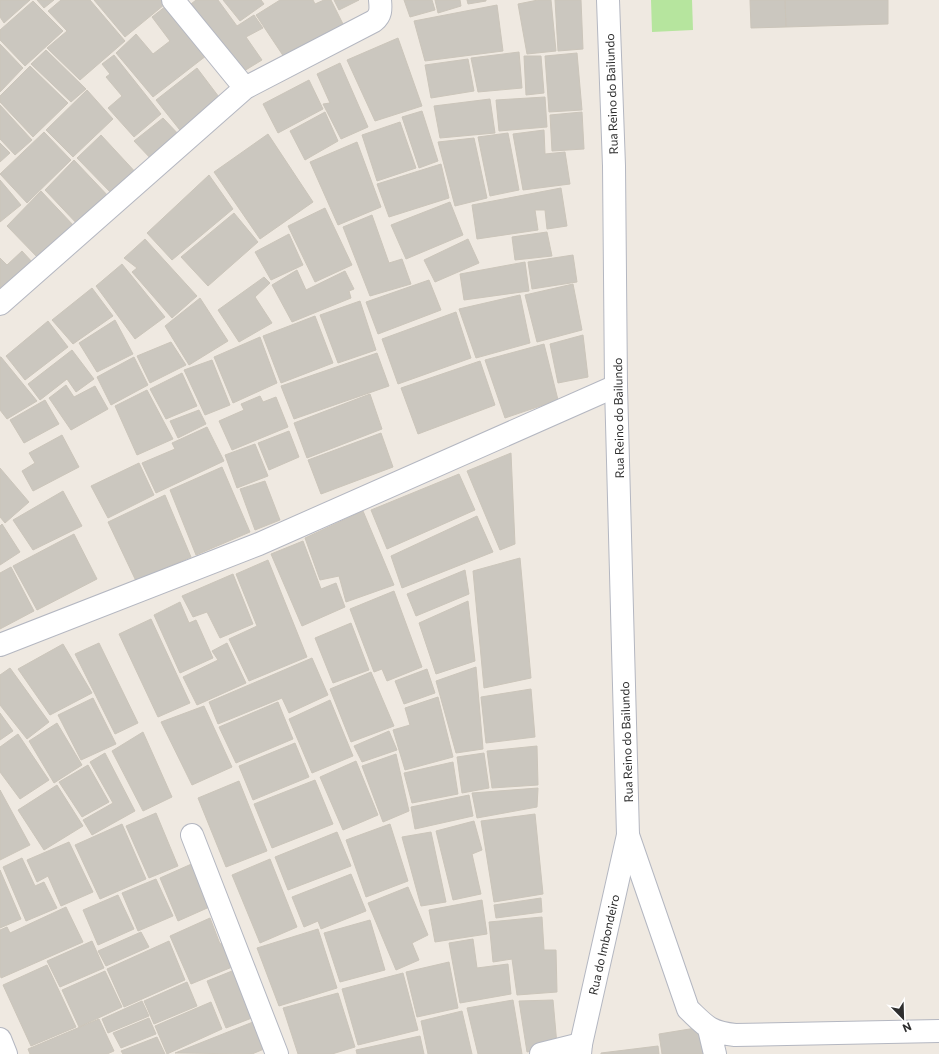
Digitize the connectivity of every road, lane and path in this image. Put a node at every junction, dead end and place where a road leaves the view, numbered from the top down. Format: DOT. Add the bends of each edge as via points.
graph roads {
  1 [pos="173,0"];
  2 [pos="380,0"];
  3 [pos="608,0"];
  4 [pos="245,88"];
  5 [pos="0,304"];
  6 [pos="616,386"];
  7 [pos="0,645"];
  8 [pos="192,835"];
  9 [pos="628,835"];
  10 [pos="709,1029"];
  11 [pos="939,1031"];
  12 [pos="0,1039"];
  13 [pos="580,1049"];
  14 [pos="6,1054"];
  15 [pos="277,1054"];
  16 [pos="541,1054"];
  17 [pos="715,1054"];
  1 -- 4 [label="street"];
  2 -- 4 [label="street" via="379,17 374,21"];
  3 -- 6 [label="street, Rua Reino do Bailundo" via="614,166"];
  4 -- 5 [label="street"];
  6 -- 7 [label="street" via="259,544"];
  6 -- 9 [label="street, Rua Reino do Bailundo"];
  8 -- 15 [label="street"];
  9 -- 10 [label="street" via="688,1009"];
  9 -- 13 [label="street, Rua do Imbondeiro"];
  10 -- 11 [label="street" via="735,1035"];
  10 -- 17 [label="street"];
  12 -- 14 [label="street"];
  13 -- 16 [label="street"];
}
